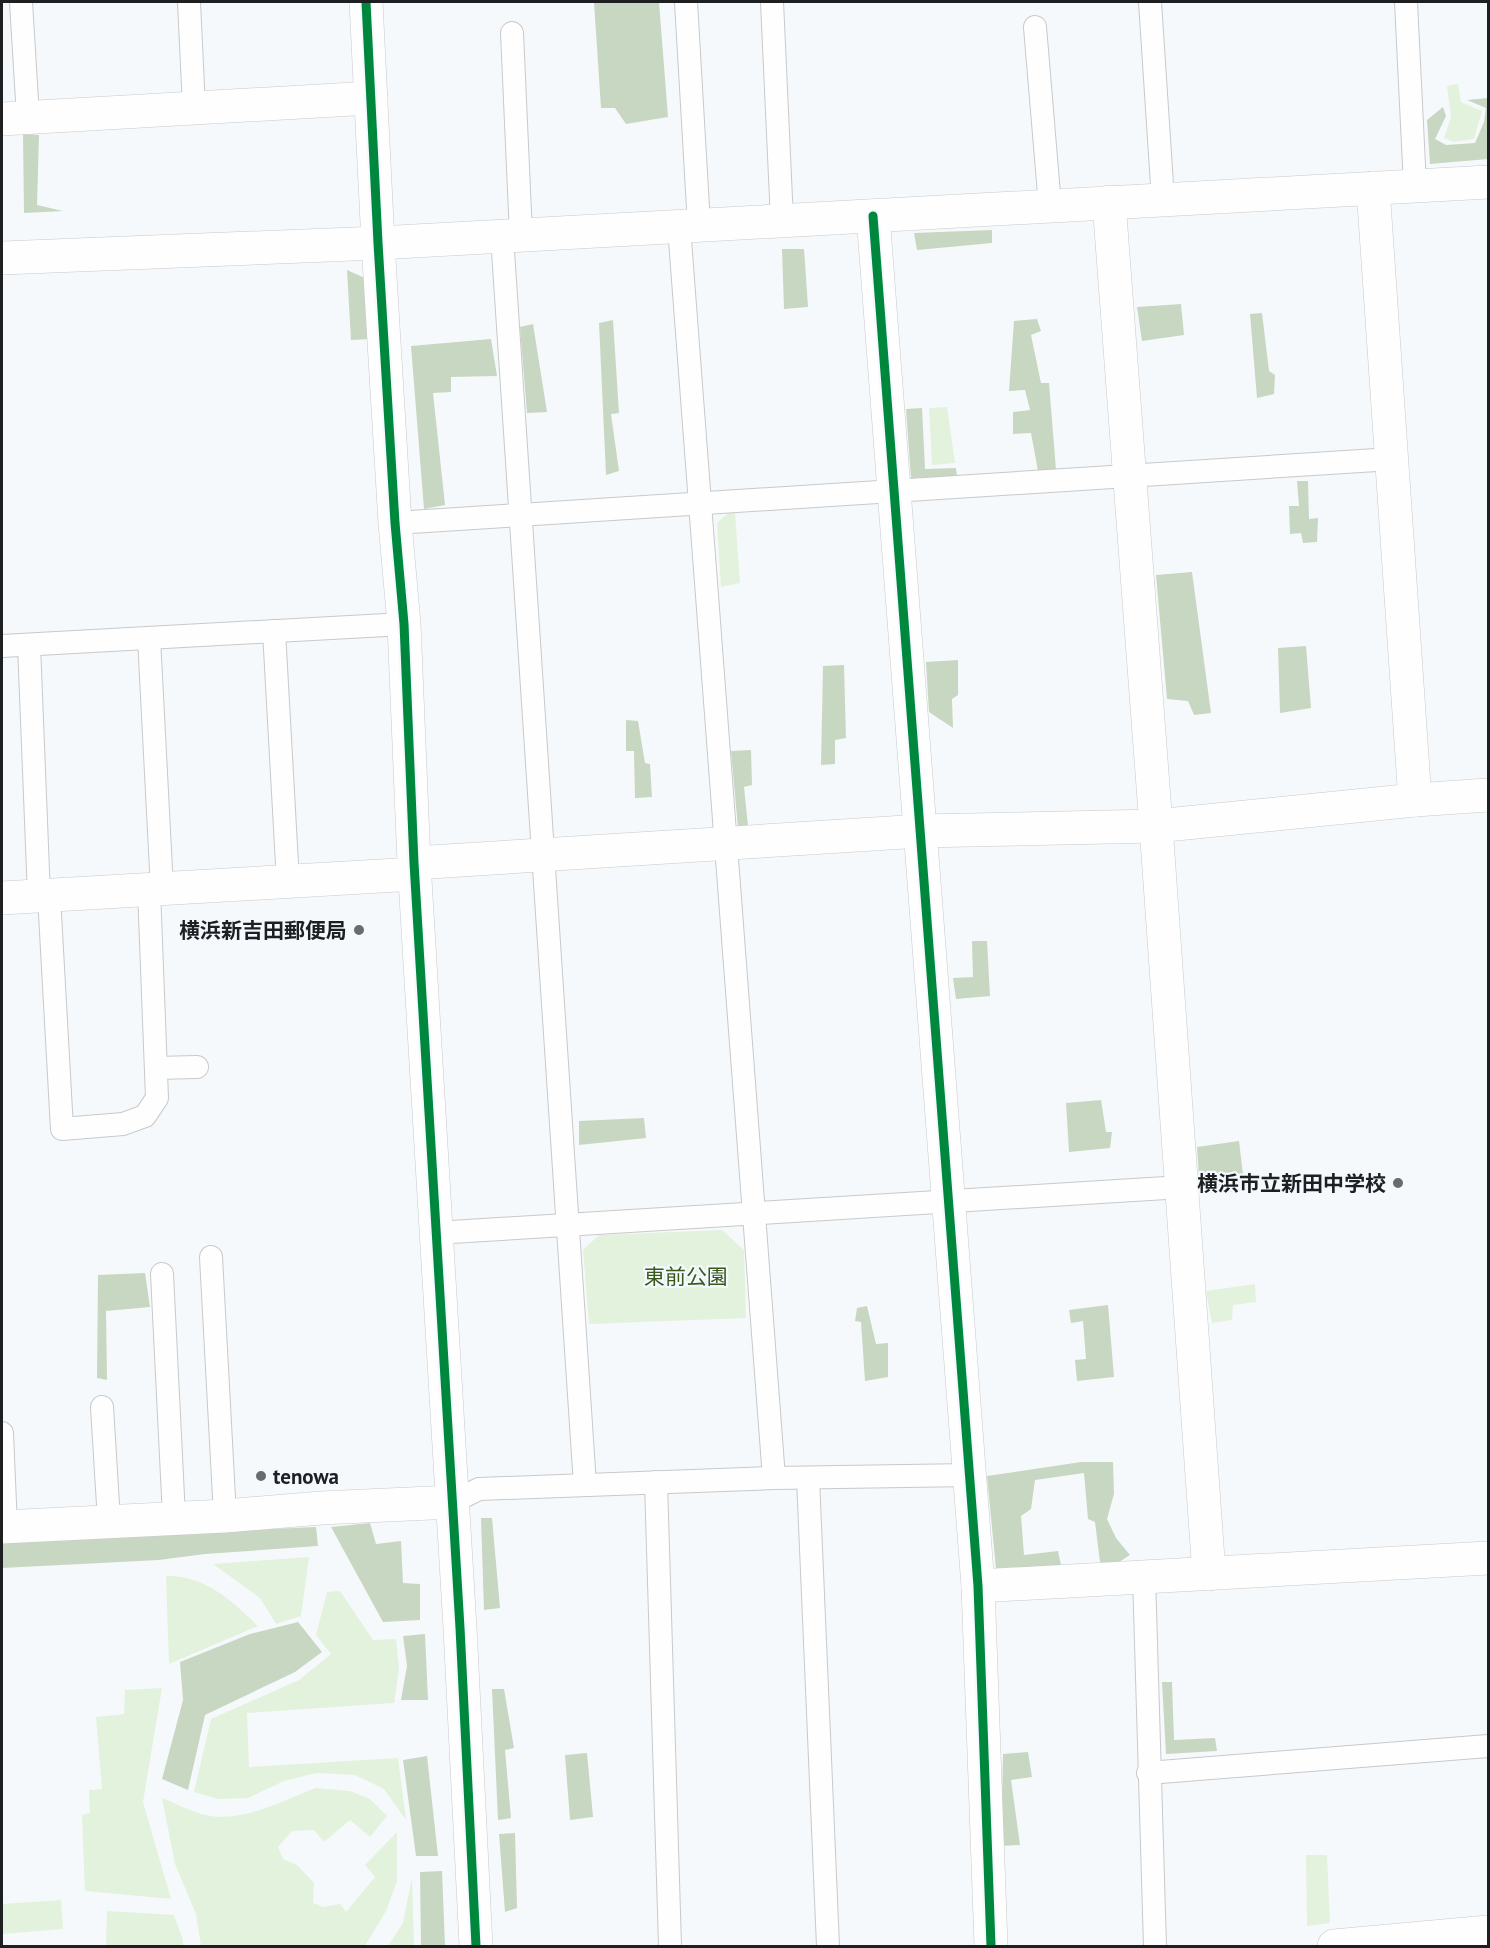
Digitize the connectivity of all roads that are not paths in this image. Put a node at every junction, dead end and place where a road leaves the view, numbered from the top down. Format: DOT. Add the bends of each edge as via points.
graph roads {
  1 [pos="21,2"];
  2 [pos="189,2"];
  3 [pos="366,2"];
  4 [pos="686,2"];
  5 [pos="772,2"];
  6 [pos="1150,2"];
  7 [pos="1406,2"];
  8 [pos="1035,27"];
  9 [pos="512,33"];
  10 [pos="371,98"];
  11 [pos="194,108"];
  12 [pos="15,118"];
  13 [pos="1488,182"];
  14 [pos="1415,186"];
  15 [pos="1373,188"];
  16 [pos="1163,200"];
  17 [pos="1108,202"];
  18 [pos="1050,206"];
  19 [pos="873,216"];
  20 [pos="782,221"];
  21 [pos="689,226"];
  22 [pos="512,236"];
  23 [pos="378,243"];
  24 [pos="2,258"];
  25 [pos="1392,459"];
  26 [pos="1128,476"];
  27 [pos="895,491"];
  28 [pos="700,503"];
  29 [pos="521,515"];
  30 [pos="395,523"];
  31 [pos="404,624"];
  32 [pos="274,631"];
  33 [pos="149,638"];
  34 [pos="29,645"];
  35 [pos="2,646"];
  36 [pos="1488,795"];
  37 [pos="1415,800"];
  38 [pos="1156,826"];
  39 [pos="921,831"];
  40 [pos="726,843"];
  41 [pos="543,854"];
  42 [pos="414,868"];
  43 [pos="288,882"];
  44 [pos="156,889"];
  45 [pos="44,896"];
  46 [pos="2,898"];
  47 [pos="197,1067"];
  48 [pos="156,1068"];
  49 [pos="1182,1187"];
  50 [pos="949,1201"];
  51 [pos="754,1214"];
  52 [pos="568,1225"];
  53 [pos="435,1233"];
  54 [pos="211,1257"];
  55 [pos="162,1274"];
  56 [pos="102,1407"];
  57 [pos="2,1433"];
  58 [pos="971,1475"];
  59 [pos="774,1478"];
  60 [pos="808,1478"];
  61 [pos="656,1482"];
  62 [pos="585,1485"];
  63 [pos="453,1502"];
  64 [pos="225,1516"];
  65 [pos="174,1517"];
  66 [pos="109,1521"];
  67 [pos="4,1527"];
  68 [pos="1488,1558"];
  69 [pos="1209,1574"];
  70 [pos="1144,1576"];
  71 [pos="978,1586"];
  72 [pos="1488,1746"];
  73 [pos="1148,1773"];
  74 [pos="1488,1932"];
  75 [pos="476,1947"];
  76 [pos="670,1947"];
  77 [pos="828,1947"];
  78 [pos="991,1947"];
  79 [pos="1155,1947"];
  80 [pos="1334,1947"];
  1 -- 12 [label="lane"];
  2 -- 11 [label="lane"];
  3 -- 10 [label="street"];
  4 -- 21 [label="lane"];
  5 -- 20 [label="lane"];
  6 -- 16 [label="lane"];
  7 -- 14 [label="lane"];
  8 -- 18 [label="lane"];
  9 -- 22 [label="lane"];
  10 -- 11 [label="street"];
  10 -- 23 [label="street"];
  11 -- 12 [label="street"];
  13 -- 14 [label="street"];
  14 -- 15 [label="street"];
  15 -- 16 [label="street"];
  15 -- 25 [label="street"];
  16 -- 17 [label="street"];
  17 -- 18 [label="street"];
  17 -- 26 [label="street"];
  18 -- 19 [label="street"];
  19 -- 20 [label="street"];
  19 -- 27 [label="street"];
  20 -- 21 [label="street"];
  21 -- 22 [label="street"];
  21 -- 28 [label="lane"];
  22 -- 23 [label="street"];
  22 -- 29 [label="lane"];
  23 -- 24 [label="street"];
  23 -- 30 [label="street"];
  25 -- 26 [label="lane"];
  25 -- 37 [label="street"];
  26 -- 27 [label="lane"];
  26 -- 38 [label="street"];
  27 -- 28 [label="lane"];
  27 -- 39 [label="street"];
  28 -- 29 [label="lane"];
  28 -- 40 [label="lane"];
  29 -- 30 [label="lane"];
  29 -- 41 [label="lane"];
  30 -- 31 [label="street"];
  31 -- 32 [label="lane"];
  31 -- 42 [label="street"];
  32 -- 33 [label="lane"];
  32 -- 43 [label="lane"];
  33 -- 34 [label="lane"];
  33 -- 44 [label="lane"];
  34 -- 35 [label="lane"];
  34 -- 45 [label="lane"];
  36 -- 37 [label="street"];
  37 -- 38 [label="street"];
  38 -- 39 [label="street"];
  38 -- 49 [label="street"];
  39 -- 40 [label="street"];
  39 -- 50 [label="street"];
  40 -- 41 [label="street"];
  40 -- 51 [label="lane"];
  41 -- 42 [label="street"];
  41 -- 52 [label="lane"];
  42 -- 43 [label="street"];
  42 -- 53 [label="street"];
  43 -- 44 [label="street"];
  44 -- 45 [label="street"];
  44 -- 48 [label="lane"];
  45 -- 46 [label="street"];
  45 -- 48 [label="lane" via="62,1130 123,1124 145,1116 157,1098"];
  47 -- 48 [label="lane"];
  49 -- 50 [label="lane"];
  49 -- 69 [label="street"];
  50 -- 51 [label="lane"];
  50 -- 58 [label="street"];
  51 -- 52 [label="lane"];
  51 -- 59 [label="lane"];
  52 -- 53 [label="lane"];
  52 -- 62 [label="lane"];
  53 -- 63 [label="street"];
  54 -- 64 [label="lane"];
  55 -- 65 [label="lane"];
  56 -- 66 [label="lane"];
  57 -- 67 [label="lane"];
  58 -- 60 [label="lane"];
  58 -- 71 [label="street"];
  59 -- 60 [label="lane"];
  59 -- 61 [label="lane"];
  60 -- 77 [label="lane"];
  61 -- 62 [label="lane"];
  61 -- 76 [label="lane"];
  62 -- 63 [label="lane" via="479,1489"];
  63 -- 64 [label="street"];
  63 -- 75 [label="street"];
  64 -- 65 [label="street"];
  65 -- 66 [label="street"];
  66 -- 67 [label="street"];
  68 -- 69 [label="street"];
  69 -- 70 [label="street"];
  70 -- 71 [label="street"];
  70 -- 73 [label="lane"];
  71 -- 78 [label="street"];
  72 -- 73 [label="lane"];
  73 -- 79 [label="lane"];
  74 -- 80 [label="street"];
}
